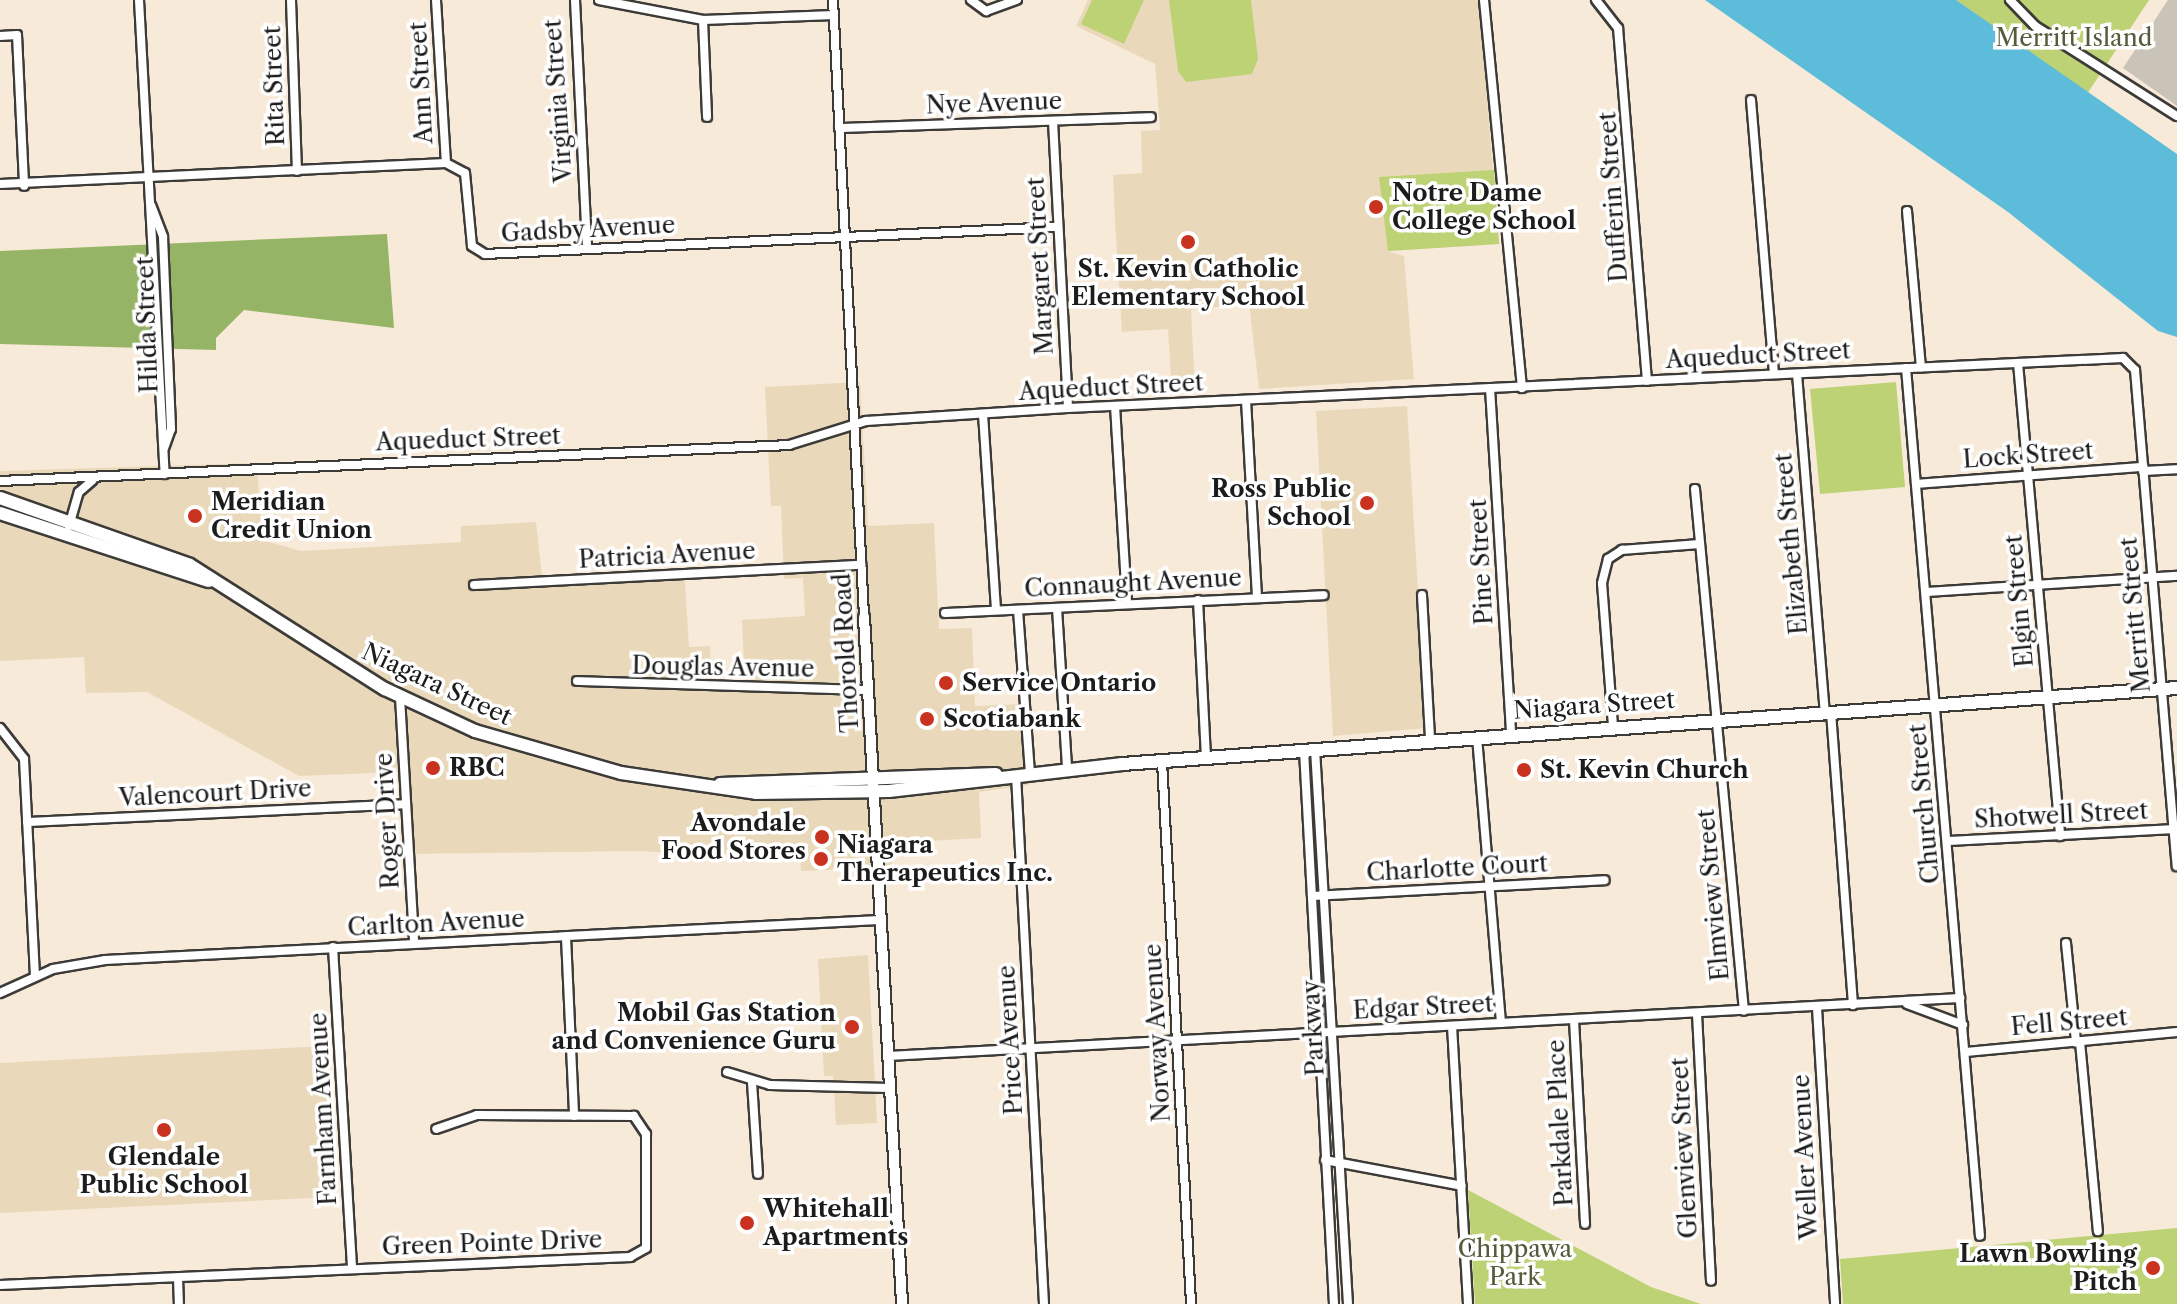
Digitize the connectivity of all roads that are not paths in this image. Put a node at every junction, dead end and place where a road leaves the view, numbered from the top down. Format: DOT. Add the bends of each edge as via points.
graph roads {
  1 [pos="139,0"];
  2 [pos="291,0"];
  3 [pos="436,0"];
  4 [pos="575,0"];
  5 [pos="599,0"];
  6 [pos="833,0"];
  7 [pos="971,0"];
  8 [pos="1017,0"];
  9 [pos="1484,0"];
  10 [pos="1596,0"];
  11 [pos="2010,0"];
  12 [pos="834,15"];
  13 [pos="703,20"];
  14 [pos="0,36"];
  15 [pos="1751,100"];
  16 [pos="2177,116"];
  17 [pos="707,117"];
  18 [pos="1151,117"];
  19 [pos="1053,121"];
  20 [pos="839,128"];
  21 [pos="446,163"];
  22 [pos="297,171"];
  23 [pos="147,180"];
  24 [pos="0,184"];
  25 [pos="24,186"];
  26 [pos="1907,211"];
  27 [pos="1058,227"];
  28 [pos="844,236"];
  29 [pos="587,248"];
  30 [pos="2130,361"];
  31 [pos="2018,363"];
  32 [pos="1921,367"];
  33 [pos="1906,368"];
  34 [pos="1774,373"];
  35 [pos="1797,374"];
  36 [pos="1647,381"];
  37 [pos="1490,388"];
  38 [pos="1522,388"];
  39 [pos="1246,400"];
  40 [pos="1115,406"];
  41 [pos="1068,408"];
  42 [pos="983,414"];
  43 [pos="852,427"];
  44 [pos="2143,469"];
  45 [pos="2177,469"];
  46 [pos="165,474"];
  47 [pos="2028,475"];
  48 [pos="97,478"];
  49 [pos="0,481"];
  50 [pos="1916,484"];
  51 [pos="1695,489"];
  52 [pos="0,498"];
  53 [pos="0,513"];
  54 [pos="71,517"];
  55 [pos="67,532"];
  56 [pos="1699,544"];
  57 [pos="861,565"];
  58 [pos="2177,576"];
  59 [pos="2152,577"];
  60 [pos="211,581"];
  61 [pos="474,585"];
  62 [pos="2037,585"];
  63 [pos="1927,592"];
  64 [pos="1324,595"];
  65 [pos="1422,595"];
  66 [pos="1257,596"];
  67 [pos="1198,600"];
  68 [pos="1127,603"];
  69 [pos="1057,608"];
  70 [pos="996,609"];
  71 [pos="1018,610"];
  72 [pos="945,613"];
  73 [pos="864,617"];
  74 [pos="577,681"];
  75 [pos="2177,688"];
  76 [pos="2161,689"];
  77 [pos="868,690"];
  78 [pos="2048,696"];
  79 [pos="400,697"];
  80 [pos="1936,705"];
  81 [pos="1828,712"];
  82 [pos="1716,719"];
  83 [pos="1613,726"];
  84 [pos="4,730"];
  85 [pos="1511,732"];
  86 [pos="1477,736"];
  87 [pos="1430,739"];
  88 [pos="1310,750"];
  89 [pos="1206,757"];
  90 [pos="1162,761"];
  91 [pos="1067,769"];
  92 [pos="1030,772"];
  93 [pos="1016,775"];
  94 [pos="872,777"];
  95 [pos="712,786"];
  96 [pos="873,792"];
  97 [pos="406,804"];
  98 [pos="27,822"];
  99 [pos="2175,829"];
  100 [pos="2060,836"];
  101 [pos="1948,841"];
  102 [pos="2177,866"];
  103 [pos="1605,880"];
  104 [pos="1489,888"];
  105 [pos="1326,895"];
  106 [pos="1312,896"];
  107 [pos="879,920"];
  108 [pos="566,937"];
  109 [pos="414,943"];
  110 [pos="2066,943"];
  111 [pos="333,947"];
  112 [pos="35,976"];
  113 [pos="0,993"];
  114 [pos="1960,998"];
  115 [pos="1903,1004"];
  116 [pos="1853,1005"];
  117 [pos="1817,1008"];
  118 [pos="1744,1011"];
  119 [pos="1697,1014"];
  120 [pos="1574,1020"];
  121 [pos="1501,1023"];
  122 [pos="1963,1025"];
  123 [pos="1452,1026"];
  124 [pos="1333,1032"];
  125 [pos="2177,1032"];
  126 [pos="1319,1033"];
  127 [pos="1177,1040"];
  128 [pos="2078,1042"];
  129 [pos="1030,1048"];
  130 [pos="1966,1052"];
  131 [pos="888,1056"];
  132 [pos="727,1072"];
  133 [pos="752,1082"];
  134 [pos="889,1088"];
  135 [pos="574,1116"];
  136 [pos="436,1129"];
  137 [pos="1325,1160"];
  138 [pos="1341,1160"];
  139 [pos="758,1174"];
  140 [pos="1462,1186"];
  141 [pos="1585,1224"];
  142 [pos="2098,1231"];
  143 [pos="1980,1236"];
  144 [pos="352,1268"];
  145 [pos="178,1278"];
  146 [pos="1711,1281"];
  147 [pos="0,1285"];
  148 [pos="179,1304"];
  149 [pos="902,1304"];
  150 [pos="1044,1304"];
  151 [pos="1191,1304"];
  152 [pos="1334,1304"];
  153 [pos="1348,1304"];
  154 [pos="1468,1304"];
  155 [pos="1835,1304"];
  1 -- 23 [label="street, Hilda Street"];
  2 -- 22 [label="street, Rita Street"];
  3 -- 21 [label="street, Ann Street"];
  4 -- 29 [label="street, Virginia Street"];
  5 -- 13 [label="street"];
  6 -- 12 [label="street, Thorold Road"];
  7 -- 8 [label="street" via="986,11"];
  9 -- 38 [label="street"];
  10 -- 36 [label="street, Dufferin Street" via="1611,11 1624,83"];
  11 -- 16 [label="street" via="2035,26"];
  12 -- 13 [label="street"];
  12 -- 20 [label="street, Thorold Road"];
  13 -- 17 [label="street"];
  14 -- 25 [label="street" via="17,35"];
  15 -- 34 [label="street"];
  18 -- 19 [label="street, Nye Avenue"];
  19 -- 20 [label="street, Nye Avenue"];
  19 -- 27 [label="street, Margaret Street"];
  20 -- 28 [label="street, Thorold Road"];
  21 -- 22 [label="street"];
  21 -- 29 [label="street, Gadsby Avenue" via="465,173 472,246 485,254"];
  22 -- 23 [label="street"];
  23 -- 25 [label="street"];
  23 -- 46 [label="street, Hilda Street"];
  24 -- 25 [label="street"];
  26 -- 32 [label="street"];
  27 -- 28 [label="street, Gadsby Avenue"];
  27 -- 41 [label="street, Margaret Street"];
  28 -- 29 [label="street, Gadsby Avenue"];
  28 -- 43 [label="street, Thorold Road"];
  30 -- 31 [label="street, Aqueduct Street"];
  30 -- 44 [label="street, Merritt Street"];
  31 -- 32 [label="street, Aqueduct Street"];
  31 -- 47 [label="street, Elgin Street"];
  32 -- 33 [label="street, Aqueduct Street"];
  33 -- 35 [label="street, Aqueduct Street"];
  33 -- 50 [label="street, Church Street"];
  34 -- 35 [label="street, Aqueduct Street"];
  34 -- 36 [label="street, Aqueduct Street"];
  35 -- 81 [label="street, Elizabeth Street"];
  36 -- 38 [label="street, Aqueduct Street"];
  37 -- 38 [label="street, Aqueduct Street"];
  37 -- 39 [label="street, Aqueduct Street"];
  37 -- 85 [label="street, Pine Street"];
  39 -- 40 [label="street, Aqueduct Street"];
  39 -- 66 [label="street"];
  40 -- 41 [label="street, Aqueduct Street"];
  40 -- 68 [label="street"];
  41 -- 42 [label="street, Aqueduct Street"];
  42 -- 43 [label="street, Aqueduct Street"];
  42 -- 70 [label="street"];
  43 -- 46 [label="street, Aqueduct Street" via="789,445"];
  43 -- 57 [label="street, Thorold Road"];
  44 -- 45 [label="street, Lock Street"];
  44 -- 47 [label="street, Lock Street"];
  44 -- 59 [label="street, Merritt Street"];
  46 -- 48 [label="street, Aqueduct Street"];
  47 -- 50 [label="street, Lock Street"];
  47 -- 62 [label="street, Elgin Street"];
  48 -- 49 [label="street, Aqueduct Street"];
  48 -- 54 [label="street" via="80,491"];
  50 -- 63 [label="street, Church Street"];
  51 -- 56 [label="street, Elmview Street"];
  52 -- 54 [label="main road, Niagara Street"];
  53 -- 55 [label="main road, Niagara Street"];
  54 -- 55 [label="street"];
  54 -- 60 [label="main road, Niagara Street" via="170,556"];
  55 -- 60 [label="main road, Niagara Street"];
  56 -- 82 [label="street, Elmview Street"];
  56 -- 83 [label="street" via="1613,554 1602,583"];
  57 -- 61 [label="street, Patricia Avenue"];
  57 -- 73 [label="street, Thorold Road"];
  58 -- 59 [label="street"];
  59 -- 62 [label="street"];
  59 -- 76 [label="street, Merritt Street"];
  60 -- 79 [label="main road, Niagara Street"];
  62 -- 63 [label="street"];
  62 -- 78 [label="street, Elgin Street"];
  63 -- 80 [label="street, Church Street"];
  64 -- 66 [label="street, Connaught Avenue"];
  65 -- 87 [label="street"];
  66 -- 67 [label="street, Connaught Avenue"];
  67 -- 68 [label="street, Connaught Avenue"];
  67 -- 89 [label="street"];
  68 -- 69 [label="street, Connaught Avenue"];
  69 -- 71 [label="street, Connaught Avenue"];
  69 -- 91 [label="street"];
  70 -- 71 [label="street, Connaught Avenue"];
  70 -- 72 [label="street, Connaught Avenue"];
  71 -- 92 [label="street"];
  73 -- 77 [label="street, Thorold Road"];
  74 -- 77 [label="street, Douglas Avenue"];
  75 -- 76 [label="main road, Niagara Street"];
  76 -- 78 [label="main road, Niagara Street"];
  76 -- 99 [label="street, Merritt Street"];
  77 -- 94 [label="street, Thorold Road"];
  78 -- 80 [label="main road, Niagara Street"];
  78 -- 100 [label="street, Elgin Street"];
  79 -- 95 [label="main road, Niagara Street" via="549,756"];
  79 -- 97 [label="street, Roger Drive"];
  80 -- 81 [label="main road, Niagara Street"];
  80 -- 101 [label="street, Church Street"];
  81 -- 82 [label="main road, Niagara Street"];
  81 -- 116 [label="street, Elizabeth Street"];
  82 -- 83 [label="main road, Niagara Street"];
  82 -- 118 [label="street, Elmview Street"];
  83 -- 85 [label="main road, Niagara Street"];
  84 -- 98 [label="street" via="24,759"];
  85 -- 86 [label="main road, Niagara Street"];
  86 -- 87 [label="main road, Niagara Street"];
  86 -- 104 [label="street"];
  87 -- 88 [label="main road, Niagara Street"];
  88 -- 89 [label="main road, Niagara Street"];
  88 -- 105 [label="street, Parkway"];
  88 -- 106 [label="street, Parkway"];
  89 -- 90 [label="main road, Niagara Street"];
  90 -- 91 [label="main road, Niagara Street"];
  90 -- 127 [label="street, Norway Avenue"];
  91 -- 92 [label="main road, Niagara Street"];
  92 -- 93 [label="main road, Niagara Street"];
  93 -- 94 [label="main road, Niagara Street"];
  93 -- 96 [label="main road, Niagara Street"];
  93 -- 129 [label="street, Price Avenue"];
  94 -- 95 [label="main road, Niagara Street"];
  94 -- 96 [label="street, Thorold Road"];
  95 -- 96 [label="main road, Niagara Street"];
  96 -- 107 [label="street, Thorold Road"];
  97 -- 98 [label="street, Valencourt Drive"];
  97 -- 109 [label="street, Roger Drive"];
  98 -- 112 [label="street"];
  99 -- 100 [label="street, Shotwell Street"];
  99 -- 102 [label="street, Merritt Street"];
  100 -- 101 [label="street, Shotwell Street"];
  101 -- 114 [label="street, Church Street"];
  103 -- 104 [label="street, Charlotte Court"];
  104 -- 105 [label="street, Charlotte Court"];
  104 -- 121 [label="street"];
  105 -- 106 [label="street, Charlotte Court"];
  105 -- 124 [label="street, Parkway"];
  106 -- 126 [label="street, Parkway"];
  107 -- 108 [label="street, Carlton Avenue"];
  107 -- 131 [label="street, Thorold Road"];
  108 -- 109 [label="street, Carlton Avenue"];
  108 -- 135 [label="street"];
  109 -- 111 [label="street, Carlton Avenue"];
  110 -- 128 [label="street"];
  111 -- 112 [label="street, Carlton Avenue" via="97,960"];
  111 -- 144 [label="street, Farnham Avenue"];
  112 -- 113 [label="street, Carlton Avenue"];
  114 -- 115 [label="street, Edgar Street"];
  114 -- 122 [label="street, Church Street"];
  115 -- 116 [label="street, Edgar Street"];
  115 -- 122 [label="street"];
  116 -- 117 [label="street, Edgar Street"];
  117 -- 118 [label="street, Edgar Street"];
  117 -- 155 [label="street, Weller Avenue"];
  118 -- 119 [label="street, Edgar Street"];
  119 -- 120 [label="street, Edgar Street"];
  119 -- 146 [label="street, Glenview Street"];
  120 -- 121 [label="street, Edgar Street"];
  120 -- 141 [label="street, Parkdale Place"];
  121 -- 123 [label="street, Edgar Street"];
  122 -- 130 [label="street, Church Street"];
  123 -- 124 [label="street, Edgar Street"];
  123 -- 140 [label="street"];
  124 -- 126 [label="street, Edgar Street"];
  124 -- 138 [label="street, Parkway"];
  125 -- 128 [label="street, Fell Street"];
  126 -- 127 [label="street, Edgar Street"];
  126 -- 137 [label="street, Parkway"];
  127 -- 129 [label="street, Edgar Street"];
  127 -- 151 [label="street, Norway Avenue"];
  128 -- 130 [label="street, Fell Street"];
  128 -- 142 [label="street"];
  129 -- 131 [label="street, Edgar Street"];
  129 -- 150 [label="street, Price Avenue"];
  130 -- 143 [label="street, Church Street"];
  131 -- 134 [label="street, Thorold Road"];
  132 -- 133 [label="street" via="747,1073"];
  133 -- 134 [label="street"];
  133 -- 139 [label="street"];
  134 -- 149 [label="street, Thorold Road"];
  135 -- 136 [label="street, Green Pointe Drive" via="477,1115"];
  135 -- 144 [label="street, Green Pointe Drive" via="625,1113 643,1125 650,1233 640,1253"];
  137 -- 138 [label="street"];
  137 -- 152 [label="street, Parkway"];
  138 -- 140 [label="street"];
  138 -- 153 [label="street, Parkway"];
  140 -- 154 [label="street"];
  144 -- 145 [label="street, Green Pointe Drive"];
  145 -- 147 [label="street, Green Pointe Drive"];
  145 -- 148 [label="street"];
}
